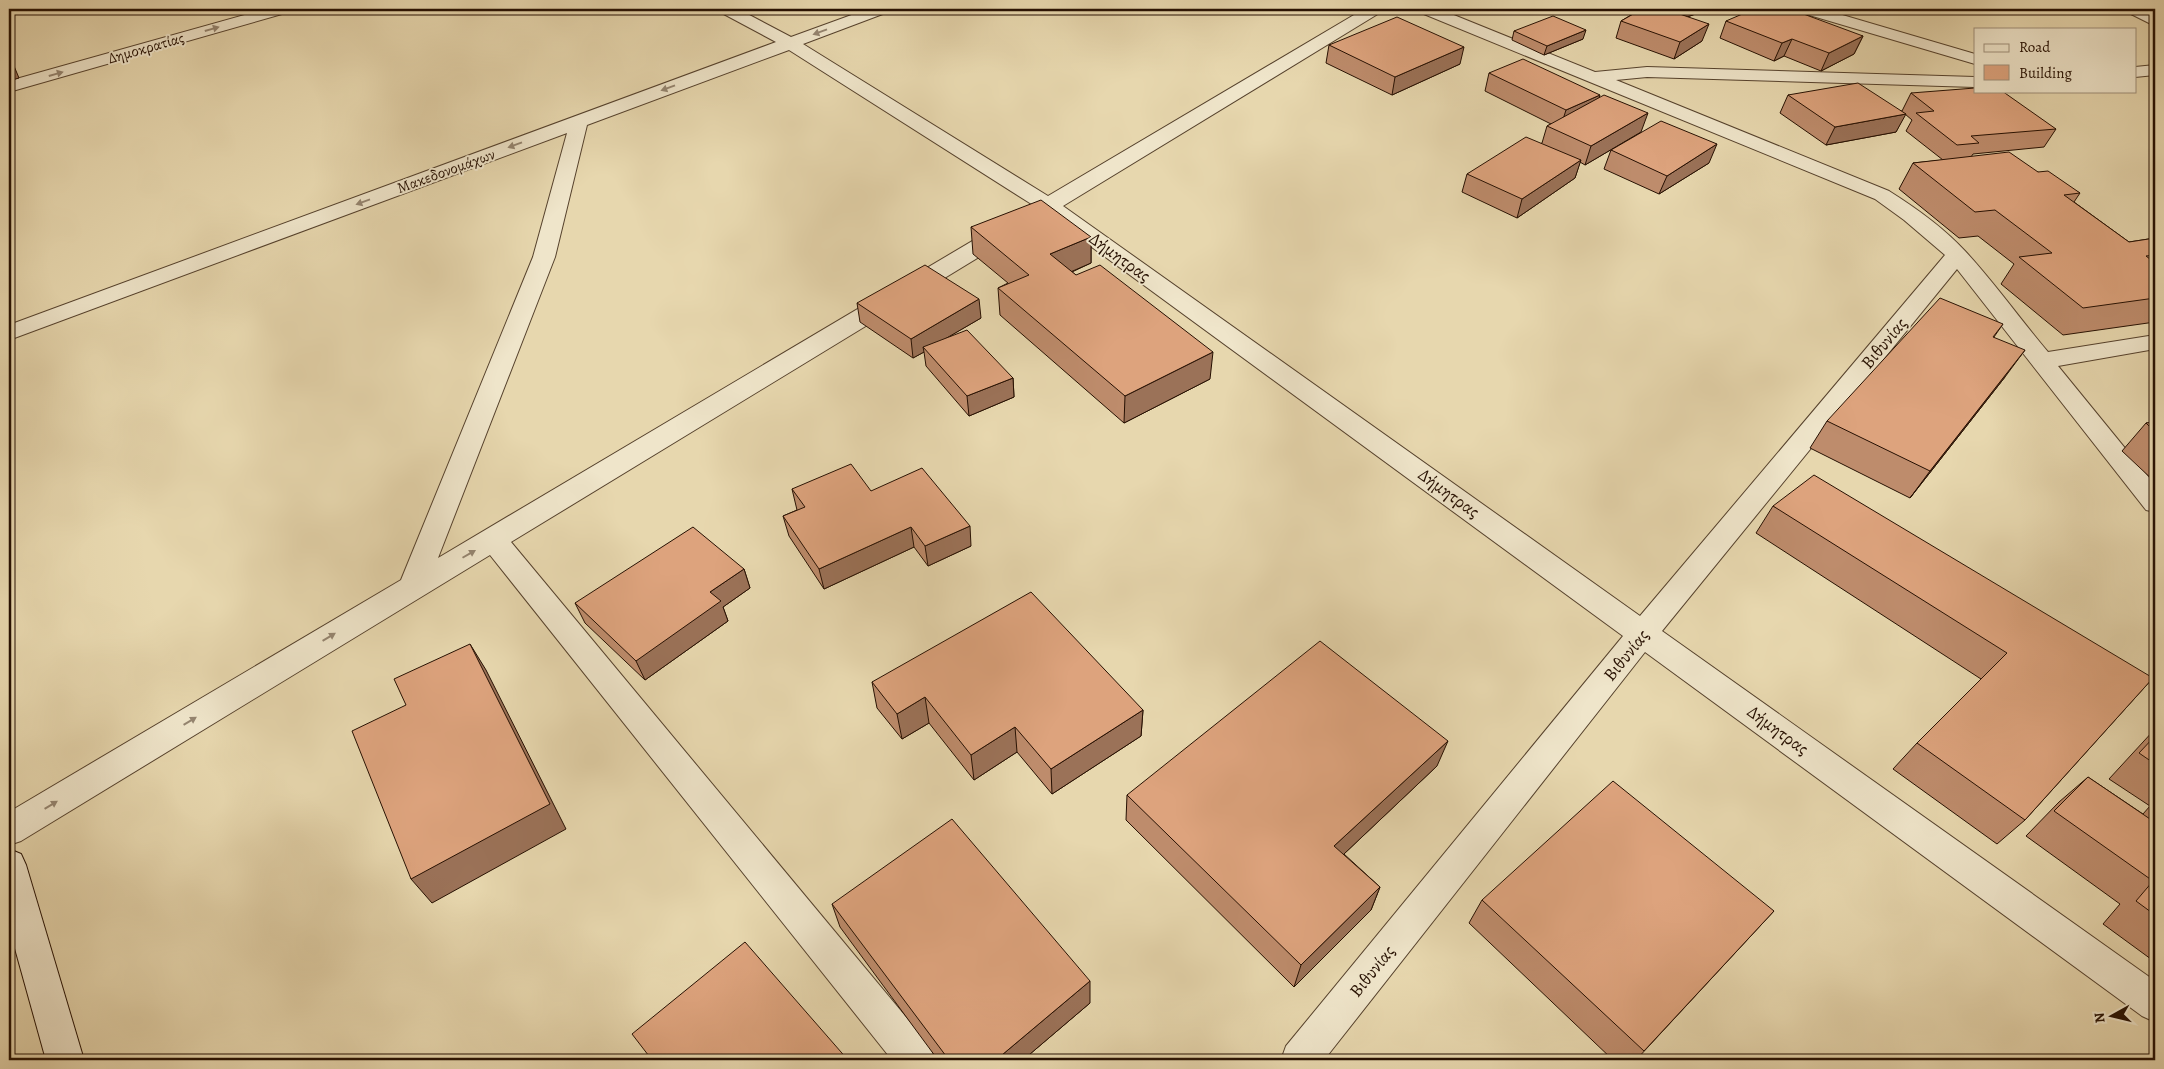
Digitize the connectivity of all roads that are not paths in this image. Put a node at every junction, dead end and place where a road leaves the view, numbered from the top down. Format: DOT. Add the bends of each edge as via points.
graph roads {
  1 [pos="283,9"];
  2 [pos="726,9"];
  3 [pos="882,9"];
  4 [pos="1375,9"];
  5 [pos="1425,9"];
  6 [pos="1806,9"];
  7 [pos="2133,9"];
  8 [pos="2155,21"];
  9 [pos="790,43"];
  10 [pos="1974,59"];
  11 [pos="2155,70"];
  12 [pos="2136,72"];
  13 [pos="1590,77"];
  14 [pos="1974,82"];
  15 [pos="9,87"];
  16 [pos="579,121"];
  17 [pos="1048,205"];
  18 [pos="1957,254"];
  19 [pos="9,333"];
  20 [pos="2155,342"];
  21 [pos="2041,361"];
  22 [pos="2155,503"];
  23 [pos="493,540"];
  24 [pos="412,587"];
  25 [pos="1643,633"];
  26 [pos="9,830"];
  27 [pos="9,865"];
  28 [pos="2155,1003"];
  29 [pos="65,1060"];
  30 [pos="916,1060"];
  31 [pos="1300,1060"];
  15 -- 1 [label="street, Δημοκρατίας, one-way"];
  2 -- 9 [label="street, Δήμητρας"];
  3 -- 9 [label="street, Μακεδονομάχων, one-way"];
  4 -- 17 [label="street"];
  5 -- 13 [label="street"];
  6 -- 10 [label="street"];
  7 -- 8 [label="street"];
  9 -- 16 [label="street, Μακεδονομάχων, one-way"];
  9 -- 17 [label="street, Δήμητρας"];
  11 -- 12 [label="street"];
  13 -- 14 [label="street" via="1647,72"];
  13 -- 18 [label="street" via="1882,195 1922,222"];
  16 -- 19 [label="street, Μακεδονομάχων, one-way"];
  16 -- 24 [label="street" via="544,257"];
  17 -- 23 [label="street"];
  17 -- 25 [label="street, Δήμητρας"];
  18 -- 21 [label="street"];
  18 -- 25 [label="street, Βιθυνίας"];
  20 -- 21 [label="street"];
  21 -- 22 [label="street"];
  24 -- 23 [label="street, one-way"];
  23 -- 30 [label="street"];
  26 -- 24 [label="street, one-way"];
  25 -- 28 [label="street, Δήμητρας"];
  25 -- 31 [label="street, Βιθυνίας"];
  27 -- 29 [label="street"];
}
